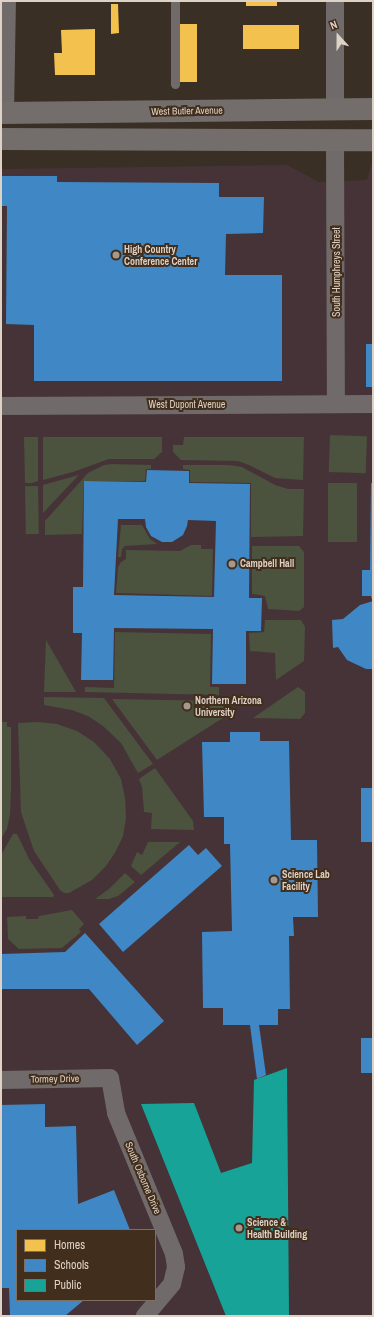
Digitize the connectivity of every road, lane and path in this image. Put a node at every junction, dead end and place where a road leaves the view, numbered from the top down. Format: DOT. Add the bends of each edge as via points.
graph roads {
  1 [pos="7,1"];
  2 [pos="175,1"];
  3 [pos="335,1"];
  4 [pos="175,84"];
  5 [pos="335,109"];
  6 [pos="373,110"];
  7 [pos="3,113"];
  8 [pos="373,120"];
  9 [pos="1,139"];
  10 [pos="335,140"];
  11 [pos="373,140"];
  12 [pos="336,404"];
  13 [pos="373,404"];
  14 [pos="1,406"];
  15 [pos="110,1078"];
  16 [pos="1,1080"];
  17 [pos="146,1316"];
  1 -- 7 [label="street"];
  2 -- 4 [label="lane"];
  3 -- 5 [label="street"];
  5 -- 6 [label="main road, West Butler Avenue"];
  5 -- 7 [label="main road, West Butler Avenue"];
  8 -- 10 [label="main road" via="355,121 344,127"];
  9 -- 10 [label="main road"];
  10 -- 11 [label="main road"];
  10 -- 12 [label="street, South Humphreys Street"];
  12 -- 13 [label="street, West Dupont Avenue"];
  12 -- 14 [label="street, West Dupont Avenue"];
  15 -- 16 [label="street, Tormey Drive"];
  15 -- 17 [label="street, South Osborne Drive" via="116,1113 174,1254 176,1267 172,1284"];
}
